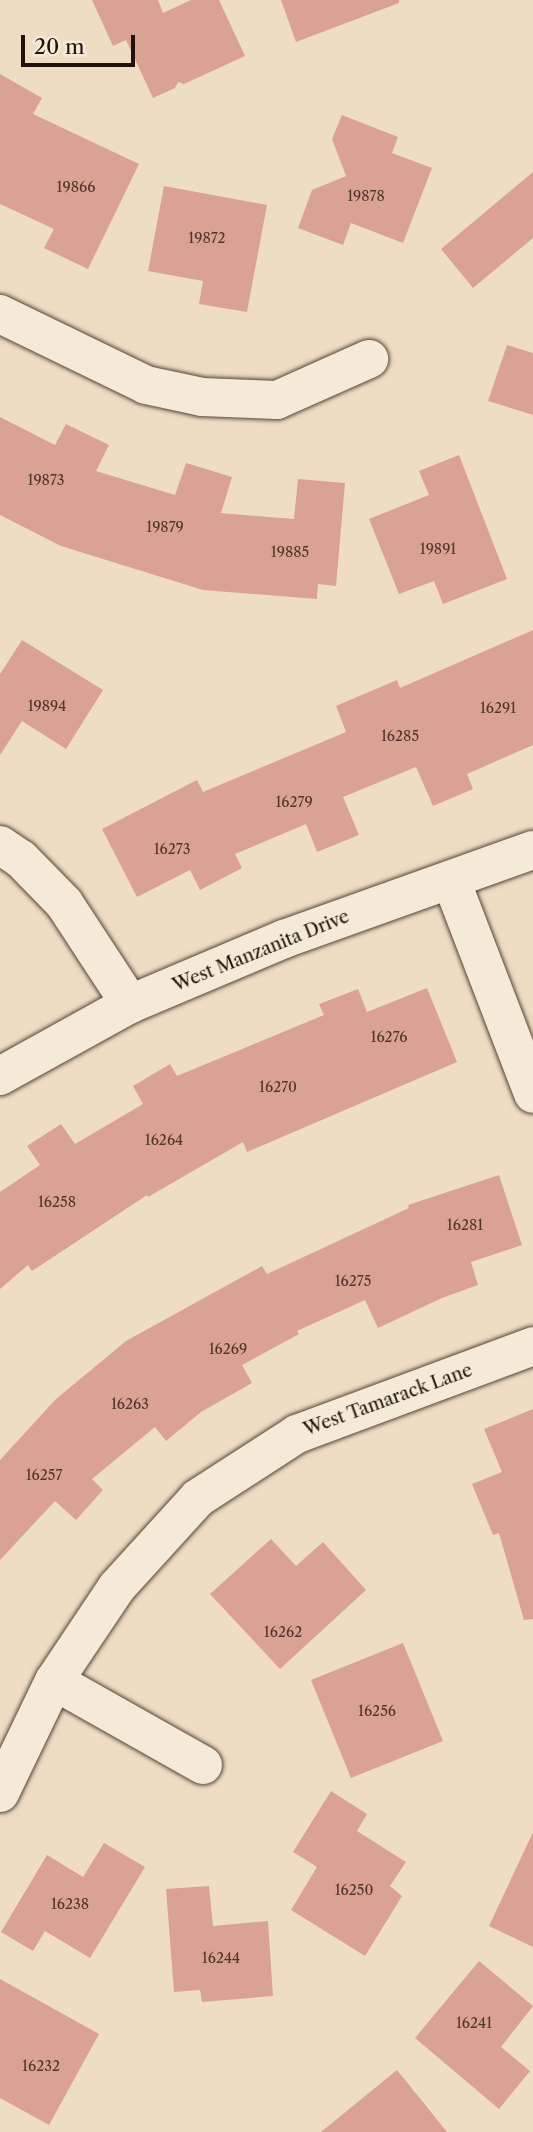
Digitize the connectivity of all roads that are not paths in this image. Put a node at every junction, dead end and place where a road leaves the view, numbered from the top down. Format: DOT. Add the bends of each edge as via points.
graph roads {
  1 [pos="0,314"];
  2 [pos="369,359"];
  3 [pos="0,845"];
  4 [pos="533,850"];
  5 [pos="451,880"];
  6 [pos="130,1004"];
  7 [pos="0,1076"];
  8 [pos="533,1094"];
  9 [pos="533,1346"];
  10 [pos="54,1681"];
  11 [pos="203,1765"];
  12 [pos="0,1793"];
  1 -- 2 [label="street" via="146,385 202,397 277,400"];
  3 -- 6 [label="street" via="21,859 64,903"];
  4 -- 5 [label="street, West Manzanita Drive"];
  5 -- 6 [label="street, West Manzanita Drive" via="284,939"];
  5 -- 8 [label="street"];
  6 -- 7 [label="street, West Manzanita Drive"];
  9 -- 10 [label="street, West Tamarack Lane" via="297,1434 198,1498 117,1587"];
  10 -- 11 [label="street"];
  10 -- 12 [label="street, West Tamarack Lane"];
}
